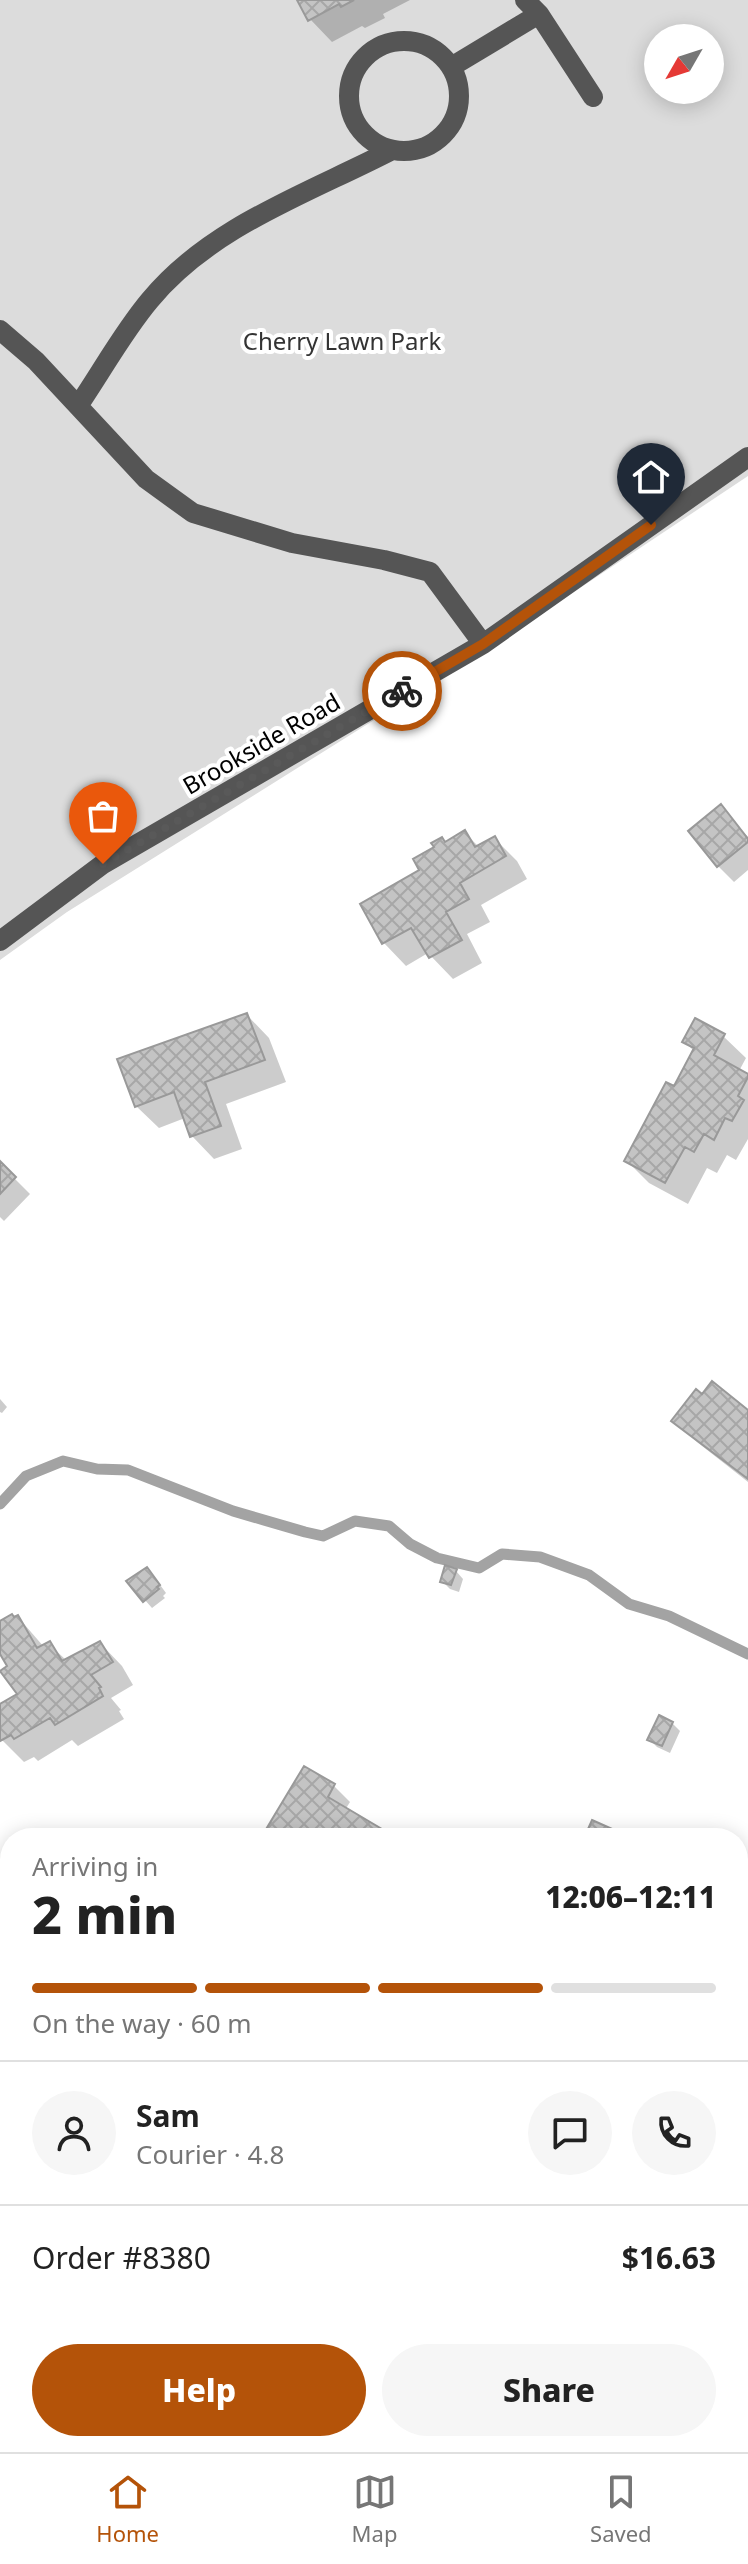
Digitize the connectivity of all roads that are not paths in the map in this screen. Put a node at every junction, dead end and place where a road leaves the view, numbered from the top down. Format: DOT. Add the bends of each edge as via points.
graph roads {
  1 [pos="532,7"];
  2 [pos="451,67"];
  3 [pos="593,97"];
  4 [pos="392,150"];
  5 [pos="0,330"];
  6 [pos="78,406"];
  7 [pos="748,457"];
  8 [pos="483,644"];
  9 [pos="0,941"];
  1 -- 2 [label="street"];
  1 -- 3 [label="street"];
  2 -- 4 [label="street" via="459,88 458,109 449,129 433,144 413,151"];
  2 -- 4 [label="street" via="427,47 396,42 375,49 360,64 351,84 350,105 372,141"];
  4 -- 6 [label="street" via="233,230 191,260 150,300"];
  5 -- 6 [label="street"];
  6 -- 8 [label="street" via="146,479 193,513 292,543 430,572"];
  7 -- 8 [label="street, Brookside Road"];
  8 -- 9 [label="street, Brookside Road" via="103,864"];
}
